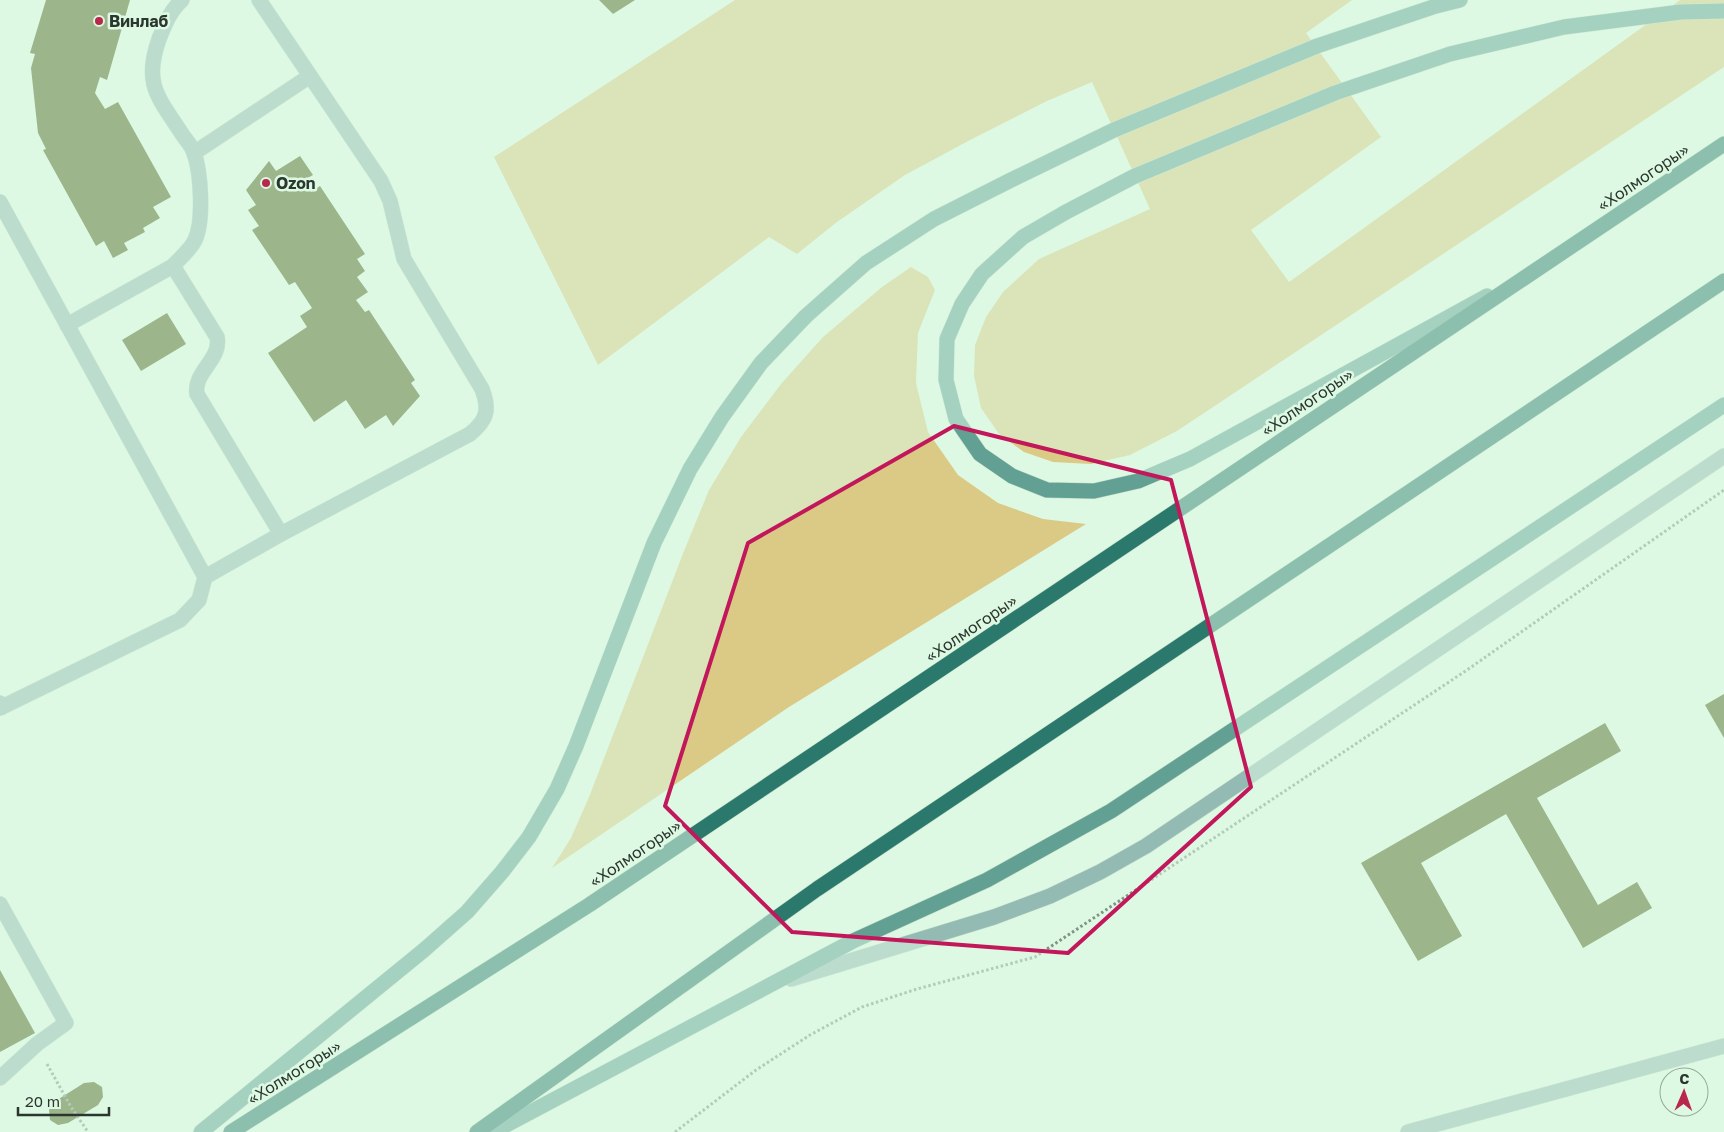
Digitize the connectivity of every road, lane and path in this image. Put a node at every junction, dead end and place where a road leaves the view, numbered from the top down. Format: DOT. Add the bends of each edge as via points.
graph roads {
  1 [pos="182,0"];
  2 [pos="259,0"];
  3 [pos="1460,0"];
  4 [pos="1724,11"];
  5 [pos="310,76"];
  6 [pos="1724,144"];
  7 [pos="194,153"];
  8 [pos="0,202"];
  9 [pos="1543,265"];
  10 [pos="173,266"];
  11 [pos="1724,281"];
  12 [pos="67,325"];
  13 [pos="1720,407"];
  14 [pos="1724,456"];
  15 [pos="282,534"];
  16 [pos="205,577"];
  17 [pos="1,706"];
  18 [pos="0,904"];
  19 [pos="770,985"];
  20 [pos="37,1044"];
  21 [pos="1724,1046"];
  22 [pos="0,1078"];
  23 [pos="88,1132"];
  24 [pos="201,1132"];
  25 [pos="231,1132"];
  26 [pos="477,1132"];
  27 [pos="493,1132"];
  28 [pos="1408,1132"];
  1 -- 7 [label="street" via="165,25 151,74 158,97"];
  2 -- 5 [label="street"];
  3 -- 24 [label="main road" via="1317,46 1114,130 926,224 866,264 806,316 761,363 690,469 654,544 576,746 557,789 529,837 453,925"];
  4 -- 9 [label="main road" via="1681,12 1564,27 1450,54 1335,93 1135,176 1023,237 982,274 962,304 947,339 946,380 956,420 980,454 1012,476 1047,490 1094,491 1138,481 1190,459"];
  5 -- 7 [label="street"];
  5 -- 15 [label="street" via="381,181 390,201 404,258 487,401 486,414 480,426 470,434"];
  6 -- 9 [label="highway, «Холмогоры»"];
  7 -- 10 [label="street" via="201,213 195,240"];
  8 -- 12 [label="street"];
  9 -- 25 [label="highway, «Холмогоры»" via="589,905"];
  10 -- 12 [label="street"];
  10 -- 15 [label="street" via="218,342 217,351 199,378 197,394"];
  11 -- 26 [label="highway" via="817,889"];
  12 -- 16 [label="street"];
  13 -- 19 [label="main road" via="1111,811 987,880 853,941"];
  14 -- 19 [label="street" via="1154,840 1100,872 1050,896 994,917"];
  15 -- 16 [label="street"];
  16 -- 17 [label="street" via="199,600 180,620"];
  18 -- 20 [label="street" via="66,1023"];
  19 -- 27 [label="main road"];
  20 -- 22 [label="street"];
  20 -- 23 [label="path"];
  21 -- 28 [label="street"];
}
